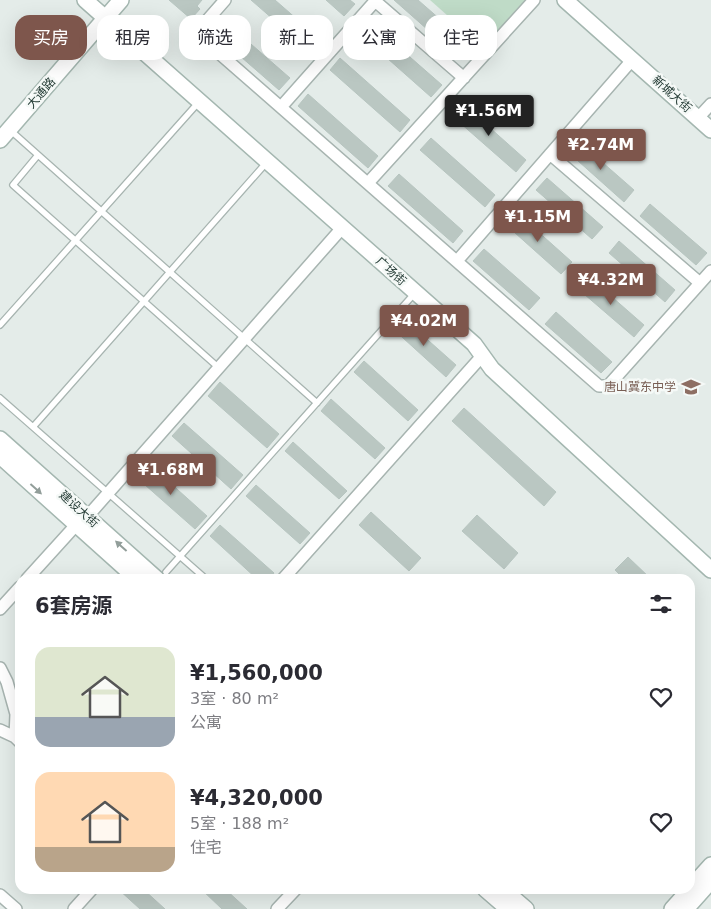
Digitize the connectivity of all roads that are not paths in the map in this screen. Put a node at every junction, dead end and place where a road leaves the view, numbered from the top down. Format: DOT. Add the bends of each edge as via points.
graph roads {
  1 [pos="85,0"];
  2 [pos="121,0"];
  3 [pos="225,0"];
  4 [pos="375,0"];
  5 [pos="534,0"];
  6 [pos="565,0"];
  7 [pos="102,15"];
  8 [pos="108,15"];
  9 [pos="97,27"];
  10 [pos="633,59"];
  11 [pos="152,60"];
  12 [pos="464,78"];
  13 [pos="200,102"];
  14 [pos="711,104"];
  15 [pos="281,107"];
  16 [pos="698,118"];
  17 [pos="3,130"];
  18 [pos="711,130"];
  19 [pos="550,154"];
  20 [pos="38,156"];
  21 [pos="267,162"];
  22 [pos="368,183"];
  23 [pos="102,212"];
  24 [pos="342,228"];
  25 [pos="76,240"];
  26 [pos="457,261"];
  27 [pos="711,271"];
  28 [pos="169,272"];
  29 [pos="700,283"];
  30 [pos="415,293"];
  31 [pos="144,301"];
  32 [pos="0,325"];
  33 [pos="245,339"];
  34 [pos="482,356"];
  35 [pos="219,368"];
  36 [pos="0,398"];
  37 [pos="317,403"];
  38 [pos="33,427"];
  39 [pos="0,439"];
  40 [pos="0,456"];
  41 [pos="108,493"];
  42 [pos="82,521"];
  43 [pos="180,556"];
  44 [pos="711,570"];
  45 [pos="32,574"];
  46 [pos="132,574"];
  47 [pos="161,574"];
  48 [pos="163,574"];
  49 [pos="200,574"];
  50 [pos="287,574"];
  51 [pos="15,592"];
  52 [pos="0,609"];
  53 [pos="0,668"];
  54 [pos="15,710"];
  55 [pos="0,730"];
  56 [pos="15,739"];
  57 [pos="711,865"];
  58 [pos="711,881"];
  59 [pos="695,883"];
  60 [pos="0,894"];
  61 [pos="88,894"];
  62 [pos="291,894"];
  63 [pos="491,894"];
  64 [pos="509,894"];
  65 [pos="686,894"];
  66 [pos="16,909"];
  67 [pos="74,909"];
  68 [pos="277,909"];
  69 [pos="508,909"];
  70 [pos="526,909"];
  71 [pos="672,909"];
  72 [pos="686,909"];
  1 -- 7 [label="street, 广场街"];
  2 -- 8 [label="street, 大通路"];
  3 -- 15 [label="street" via="196,33"];
  4 -- 12 [label="street"];
  4 -- 15 [label="street"];
  5 -- 12 [label="street"];
  6 -- 10 [label="street, 新城大街"];
  9 -- 17 [label="street, 大通路"];
  10 -- 16 [label="street, 新城大街"];
  10 -- 19 [label="street"];
  11 -- 13 [label="street, 广场街"];
  12 -- 22 [label="street"];
  13 -- 21 [label="street, 广场街"];
  13 -- 23 [label="lane"];
  14 -- 16 [label="street"];
  15 -- 22 [label="street"];
  16 -- 18 [label="street, 新城大街"];
  17 -- 20 [label="lane"];
  19 -- 26 [label="street"];
  19 -- 29 [label="street"];
  20 -- 23 [label="lane"];
  20 -- 25 [label="lane" via="13,184"];
  21 -- 24 [label="street, 广场街"];
  21 -- 28 [label="lane"];
  22 -- 26 [label="street"];
  23 -- 25 [label="lane"];
  23 -- 28 [label="lane"];
  24 -- 30 [label="street, 广场街"];
  24 -- 33 [label="street"];
  25 -- 31 [label="lane"];
  25 -- 32 [label="lane"];
  26 -- 29 [label="street" via="599,386 608,386"];
  27 -- 29 [label="street"];
  28 -- 31 [label="lane"];
  28 -- 33 [label="lane"];
  30 -- 34 [label="street, 广场街" via="474,344"];
  30 -- 37 [label="lane"];
  31 -- 35 [label="lane"];
  31 -- 38 [label="lane"];
  33 -- 35 [label="street"];
  33 -- 37 [label="lane"];
  34 -- 44 [label="street, 广场街" via="492,369"];
  34 -- 50 [label="street"];
  35 -- 41 [label="street"];
  36 -- 38 [label="lane"];
  37 -- 43 [label="lane"];
  38 -- 41 [label="lane"];
  39 -- 42 [label="street, 建设大街"];
  40 -- 42 [label="street, 建设大街, one-way"];
  41 -- 42 [label="street"];
  41 -- 43 [label="lane"];
  42 -- 45 [label="street"];
  42 -- 46 [label="street, 建设大街"];
  47 -- 42 [label="street, 建设大街, one-way"];
  43 -- 48 [label="lane"];
  43 -- 49 [label="lane"];
  51 -- 52 [label="street"];
  53 -- 54 [label="street"];
  55 -- 56 [label="street"];
  57 -- 59 [label="street"];
  58 -- 72 [label="street"];
  60 -- 66 [label="street"];
  61 -- 67 [label="street"];
  62 -- 68 [label="street"];
  63 -- 69 [label="street"];
  64 -- 70 [label="street"];
  65 -- 71 [label="street"];
}
